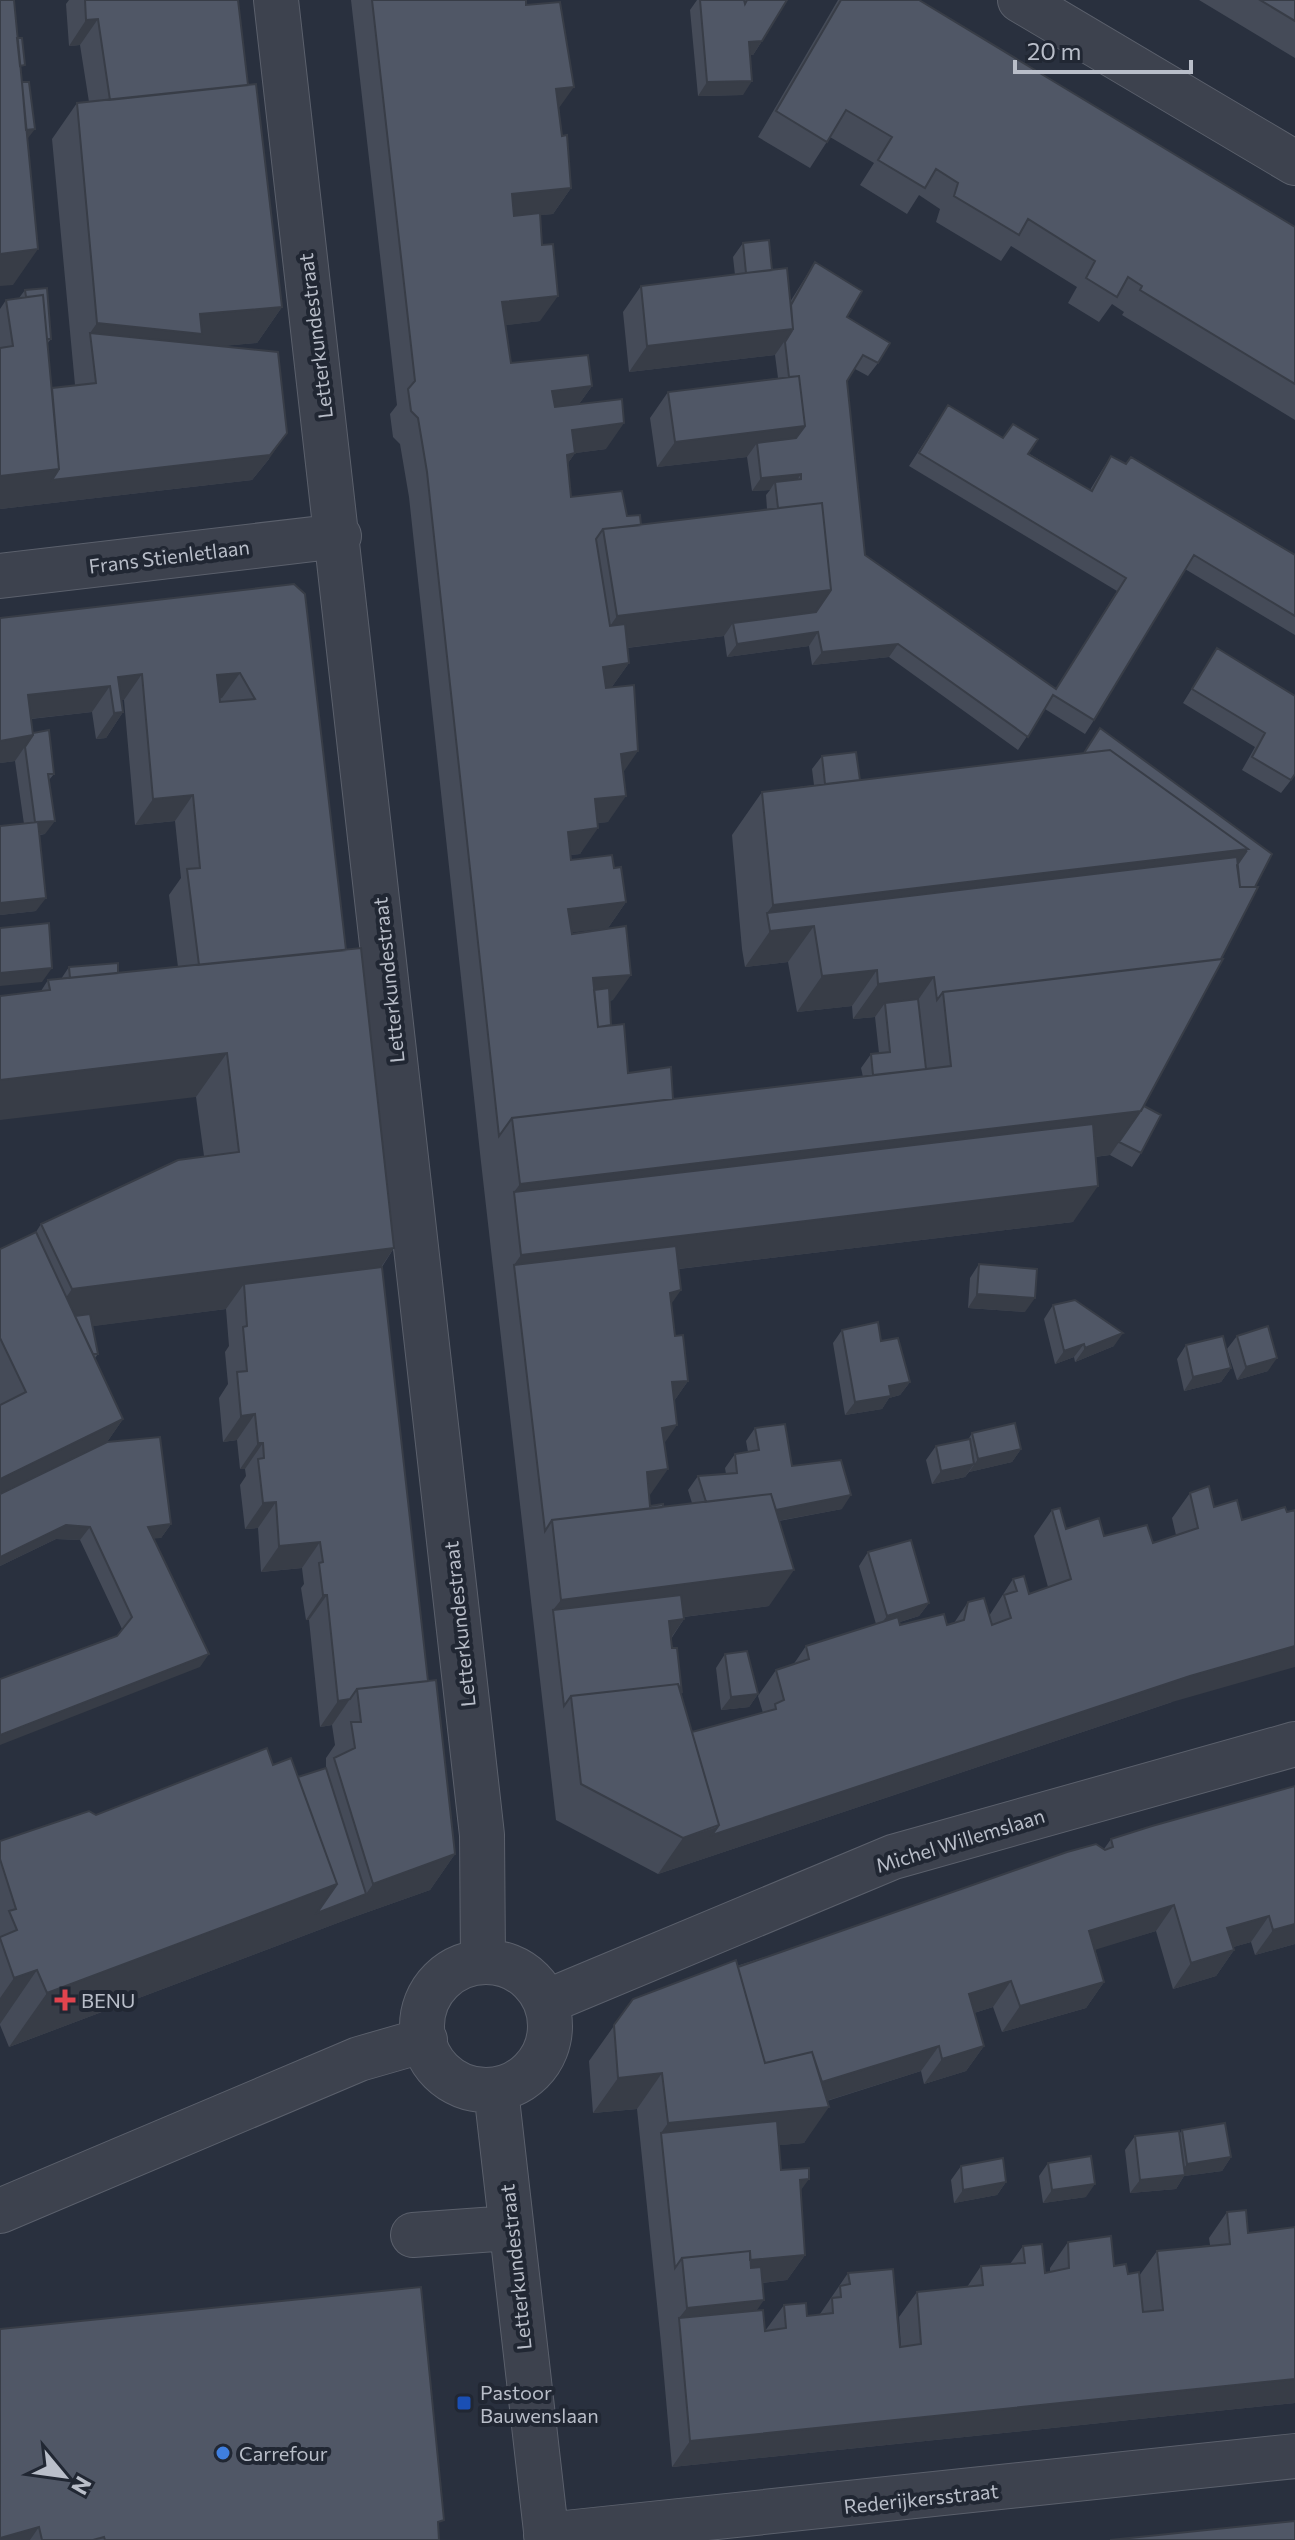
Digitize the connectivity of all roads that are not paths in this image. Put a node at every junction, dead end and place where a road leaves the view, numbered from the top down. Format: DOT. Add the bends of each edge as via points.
graph roads {
  1 [pos="276,0"];
  2 [pos="1020,0"];
  3 [pos="1295,163"];
  4 [pos="339,536"];
  5 [pos="0,576"];
  6 [pos="1295,1744"];
  7 [pos="483,1961"];
  8 [pos="546,2002"];
  9 [pos="425,2040"];
  10 [pos="496,2090"];
  11 [pos="0,2211"];
  12 [pos="510,2228"];
  13 [pos="413,2235"];
  14 [pos="1295,2456"];
  15 [pos="546,2538"];
  1 -- 4 [label="street, Letterkundestraat"];
  2 -- 3 [label="street"];
  4 -- 5 [label="street, Frans Stienletlaan"];
  4 -- 7 [label="street, Letterkundestraat" via="481,1819"];
  6 -- 8 [label="street, Michel Willemslaan" via="893,1857"];
  7 -- 8 [label="street" via="521,1971"];
  7 -- 9 [label="street" via="440,1980 426,2001 421,2024"];
  8 -- 10 [label="street" via="549,2038 543,2057 531,2072"];
  9 -- 10 [label="street" via="437,2068 453,2082 474,2090"];
  9 -- 11 [label="street" via="359,2059"];
  10 -- 12 [label="street, Letterkundestraat"];
  12 -- 13 [label="street"];
  12 -- 15 [label="street, Letterkundestraat"];
  14 -- 15 [label="street, Rederijkersstraat"];
}
